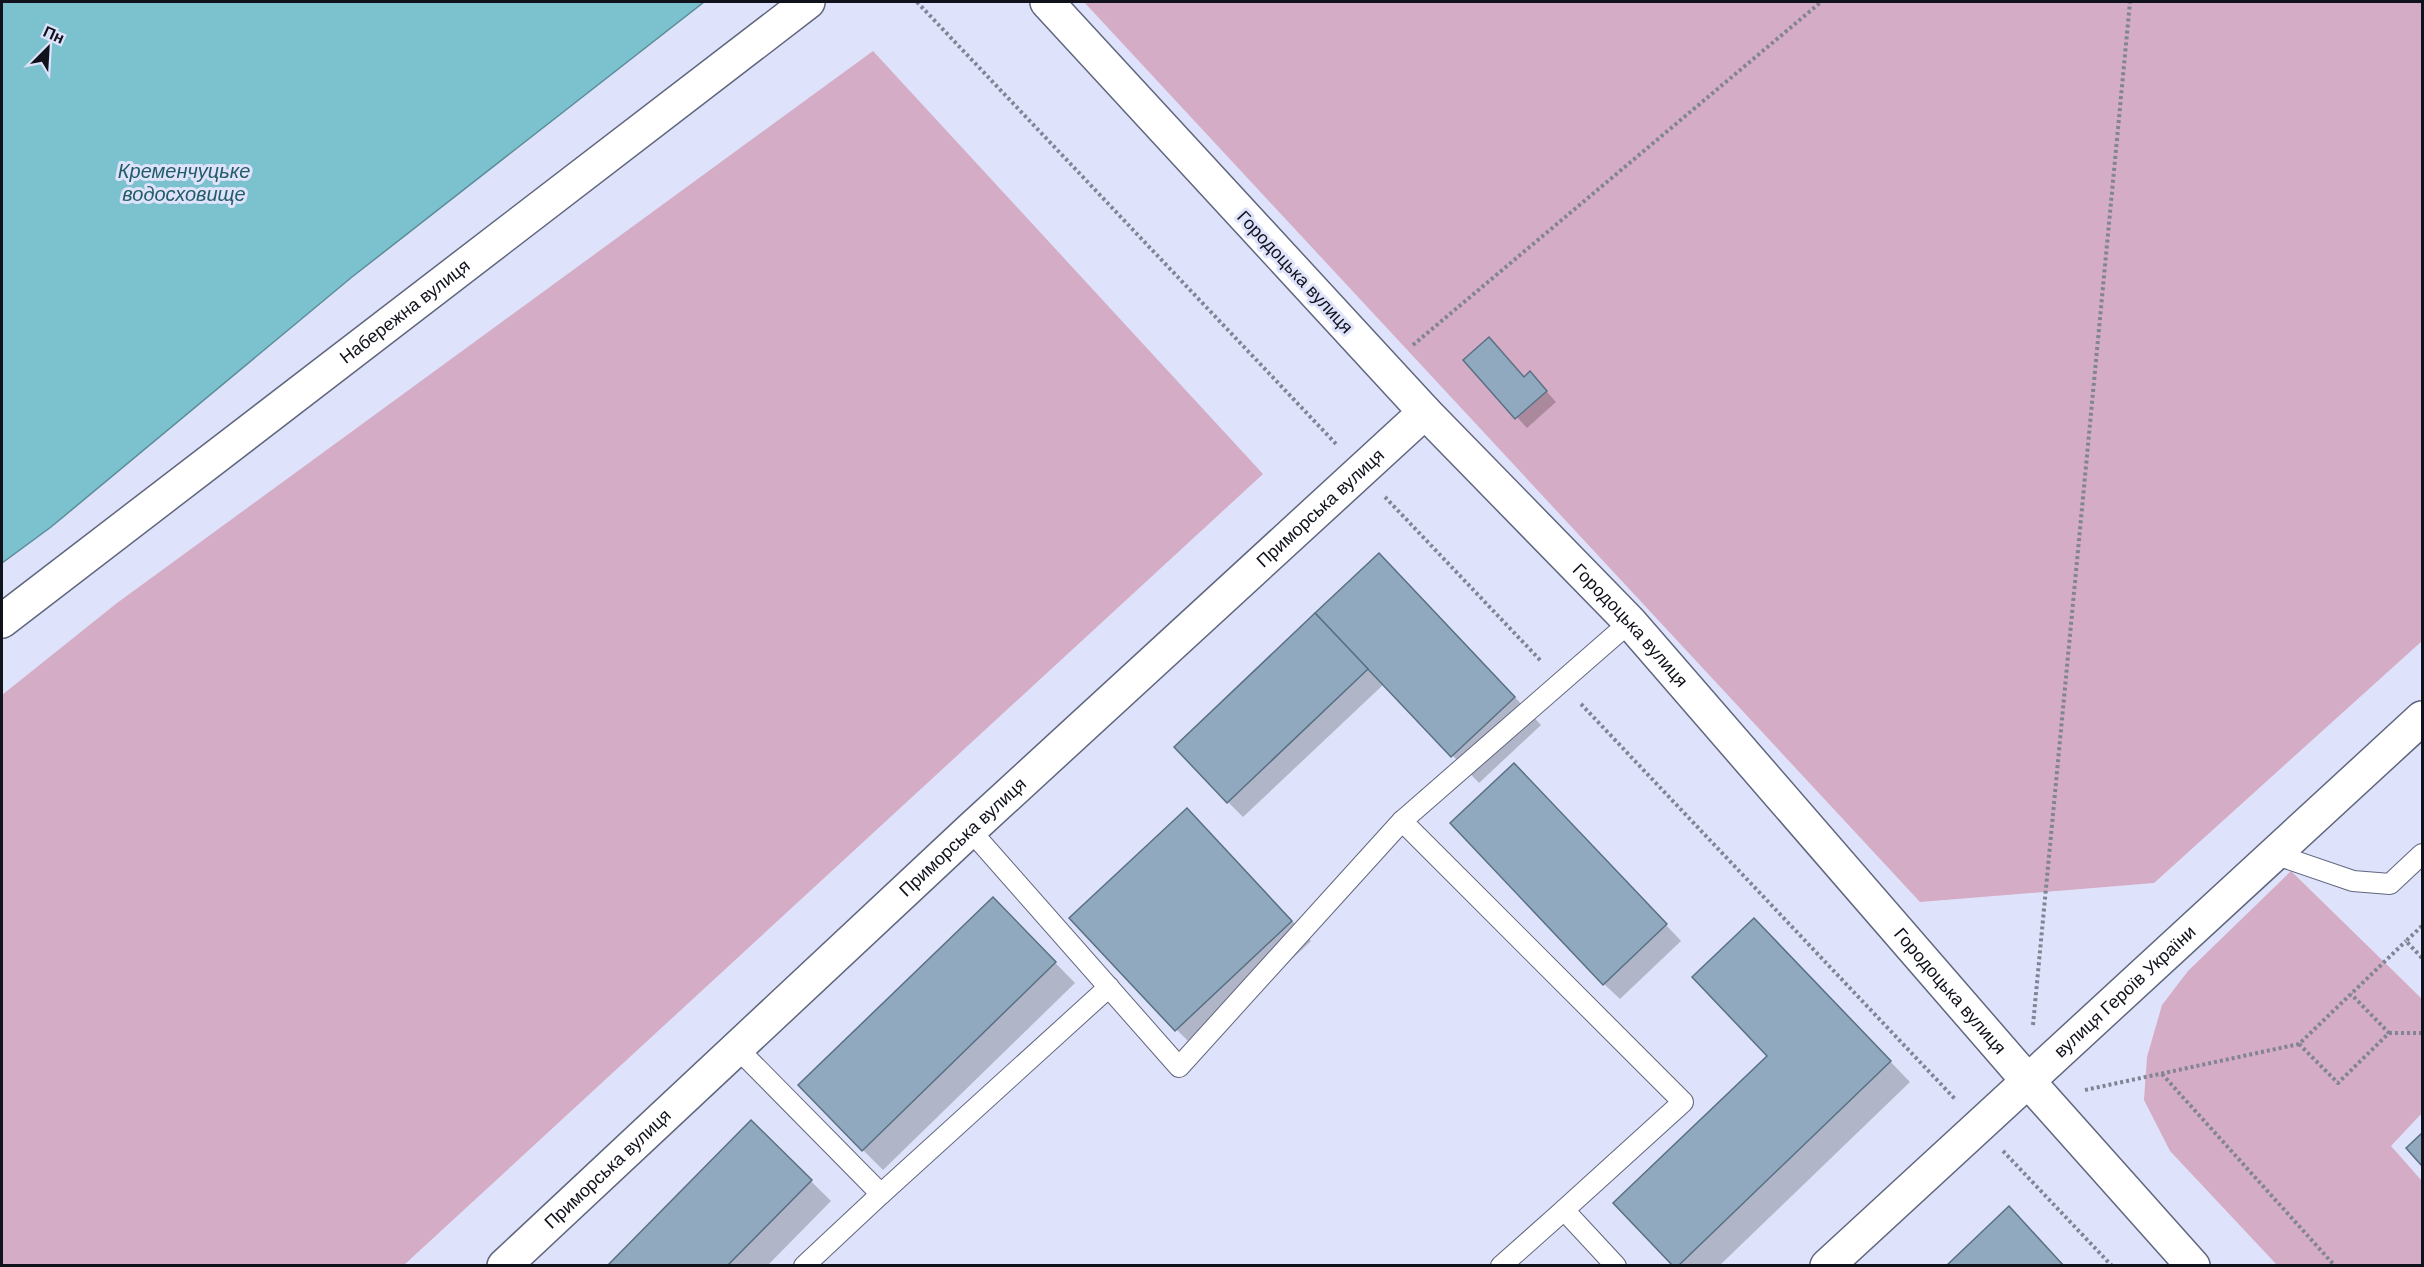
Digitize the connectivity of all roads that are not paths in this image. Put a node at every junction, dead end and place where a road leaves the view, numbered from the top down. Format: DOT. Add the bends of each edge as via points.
graph roads {
  1 [pos="808,2"];
  2 [pos="1047,2"];
  3 [pos="1425,412"];
  4 [pos="2,621"];
  5 [pos="1630,622"];
  6 [pos="2422,718"];
  7 [pos="1402,821"];
  8 [pos="970,830"];
  9 [pos="2274,854"];
  10 [pos="2422,854"];
  11 [pos="1109,987"];
  12 [pos="737,1048"];
  13 [pos="2036,1090"];
  14 [pos="881,1194"];
  15 [pos="1564,1210"];
  16 [pos="504,1266"];
  17 [pos="804,1266"];
  18 [pos="1501,1266"];
  19 [pos="1616,1266"];
  20 [pos="1827,1266"];
  21 [pos="2193,1266"];
  1 -- 4 [label="street, Набережна вулиця"];
  2 -- 3 [label="street, Городоцька вулиця"];
  3 -- 5 [label="street, Городоцька вулиця"];
  3 -- 8 [label="street, Приморська вулиця"];
  5 -- 7 [label="lane"];
  5 -- 13 [label="street, Городоцька вулиця"];
  6 -- 9 [label="street, вулиця Героїв України"];
  7 -- 11 [label="lane" via="1179,1067"];
  7 -- 15 [label="lane" via="1683,1102"];
  8 -- 11 [label="lane"];
  8 -- 12 [label="street, Приморська вулиця"];
  9 -- 10 [label="lane" via="2353,881 2390,884"];
  9 -- 13 [label="street, вулиця Героїв України"];
  11 -- 14 [label="lane"];
  12 -- 14 [label="lane"];
  12 -- 16 [label="street, Приморська вулиця"];
  13 -- 20 [label="street, вулиця Героїв України" via="1979,1125"];
  13 -- 21 [label="street, Городоцька вулиця"];
  14 -- 17 [label="lane"];
  15 -- 18 [label="lane"];
  15 -- 19 [label="lane"];
}
